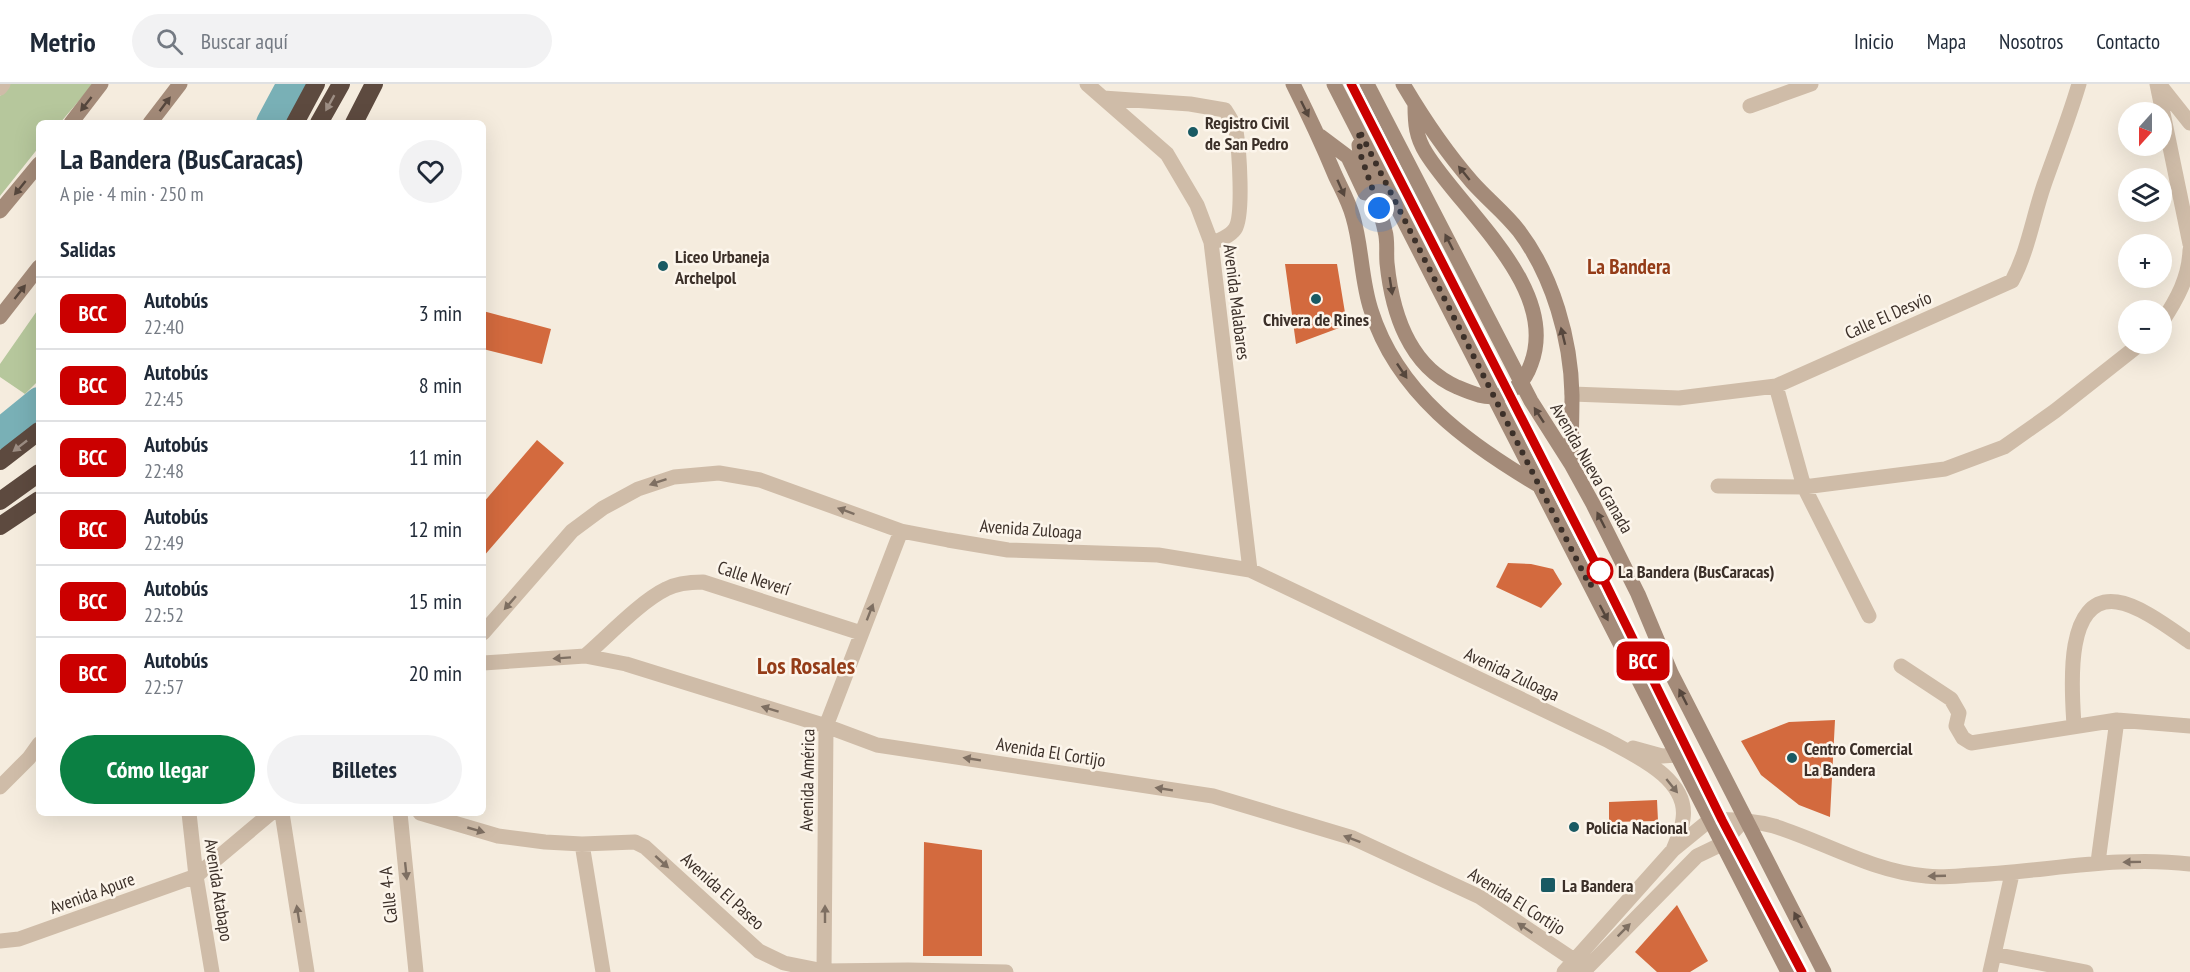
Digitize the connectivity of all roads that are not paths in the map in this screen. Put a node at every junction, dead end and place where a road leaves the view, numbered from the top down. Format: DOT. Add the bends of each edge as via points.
graph roads {
  1 [pos="3,84"];
  2 [pos="101,84"];
  3 [pos="180,84"];
  4 [pos="316,84"];
  5 [pos="341,84"];
  6 [pos="374,84"];
  7 [pos="1087,84"];
  8 [pos="1293,84"];
  9 [pos="1334,84"];
  10 [pos="1367,84"];
  11 [pos="1403,84"];
  12 [pos="1811,84"];
  13 [pos="2079,84"];
  14 [pos="2158,84"];
  15 [pos="0,88"];
  16 [pos="1103,98"];
  17 [pos="1415,105"];
  18 [pos="1750,106"];
  19 [pos="73,120"];
  20 [pos="152,120"];
  21 [pos="297,120"];
  22 [pos="321,120"];
  23 [pos="356,120"];
  24 [pos="2190,123"];
  25 [pos="1390,127"];
  26 [pos="1359,130"];
  27 [pos="1317,134"];
  28 [pos="36,168"];
  29 [pos="1448,184"];
  30 [pos="0,211"];
  31 [pos="1386,234"];
  32 [pos="1211,242"];
  33 [pos="2190,244"];
  34 [pos="2190,250"];
  35 [pos="36,271"];
  36 [pos="2172,305"];
  37 [pos="0,317"];
  38 [pos="2127,354"];
  39 [pos="1776,386"];
  40 [pos="1572,394"];
  41 [pos="36,433"];
  42 [pos="0,461"];
  43 [pos="1571,464"];
  44 [pos="36,475"];
  45 [pos="1540,486"];
  46 [pos="1718,486"];
  47 [pos="1804,487"];
  48 [pos="0,501"];
  49 [pos="36,502"];
  50 [pos="0,526"];
  51 [pos="901,531"];
  52 [pos="1250,570"];
  53 [pos="1869,615"];
  54 [pos="486,630"];
  55 [pos="861,633"];
  56 [pos="2190,642"];
  57 [pos="585,656"];
  58 [pos="486,663"];
  59 [pos="1901,666"];
  60 [pos="2117,720"];
  61 [pos="826,726"];
  62 [pos="2074,726"];
  63 [pos="2190,726"];
  64 [pos="1607,740"];
  65 [pos="36,748"];
  66 [pos="1677,755"];
  67 [pos="0,787"];
  68 [pos="189,816"];
  69 [pos="267,816"];
  70 [pos="282,816"];
  71 [pos="400,816"];
  72 [pos="430,816"];
  73 [pos="1711,819"];
  74 [pos="1745,819"];
  75 [pos="582,844"];
  76 [pos="1722,844"];
  77 [pos="1673,850"];
  78 [pos="2098,862"];
  79 [pos="2190,864"];
  80 [pos="2013,874"];
  81 [pos="196,876"];
  82 [pos="0,941"];
  83 [pos="1994,954"];
  84 [pos="1577,969"];
  85 [pos="824,971"];
  86 [pos="212,972"];
  87 [pos="307,972"];
  88 [pos="416,972"];
  89 [pos="603,972"];
  90 [pos="1006,972"];
  91 [pos="1788,972"];
  92 [pos="1824,972"];
  93 [pos="1990,972"];
  94 [pos="2086,972"];
  1 -- 15 [label="street"];
  2 -- 19 [label="main road, one-way"];
  20 -- 3 [label="main road, one-way"];
  4 -- 21 [label="highway"];
  5 -- 22 [label="highway, one-way"];
  6 -- 23 [label="highway"];
  7 -- 16 [label="street, Avenida Malabares"];
  8 -- 27 [label="main road, one-way"];
  9 -- 26 [label="main road"];
  10 -- 25 [label="main road, Avenida Nueva Granada"];
  11 -- 17 [label="main road"];
  12 -- 18 [label="street"];
  13 -- 39 [label="street, Calle El Desvío" via="2020,267 2012,281"];
  14 -- 24 [label="street"];
  14 -- 33 [label="street"];
  16 -- 32 [label="street, Avenida Malabares" via="1167,154 1197,205"];
  16 -- 32 [label="street" via="1225,110 1236,129 1240,220 1234,231"];
  17 -- 29 [label="main road" via="1415,130"];
  40 -- 17 [label="main road, one-way" via="1555,303 1539,263 1520,232 1472,182"];
  25 -- 29 [label="main road" via="1418,166"];
  43 -- 25 [label="main road, Avenida Nueva Granada, one-way" via="1531,401"];
  26 -- 31 [label="main road" via="1360,153"];
  26 -- 45 [label="main road"];
  27 -- 31 [label="main road" via="1348,157"];
  27 -- 45 [label="main road, one-way" via="1353,215 1371,311 1401,371 1421,398 1450,426"];
  28 -- 30 [label="main road, one-way"];
  31 -- 29 [label="main road, one-way" via="1398,316 1418,357 1438,378 1479,395 1504,395 1522,383 1536,348 1535,323 1526,290 1501,247"];
  32 -- 52 [label="street, Avenida Malabares"];
  34 -- 36 [label="street" via="2186,278"];
  37 -- 35 [label="main road, one-way"];
  38 -- 47 [label="street" via="2004,447 1945,469"];
  39 -- 40 [label="street, Calle El Desvío" via="1679,398"];
  39 -- 47 [label="street"];
  40 -- 43 [label="main road"];
  41 -- 42 [label="highway, one-way"];
  74 -- 43 [label="main road, Avenida Nueva Granada, one-way"];
  44 -- 48 [label="highway"];
  45 -- 66 [label="main road, one-way"];
  46 -- 47 [label="street"];
  47 -- 53 [label="street"];
  49 -- 50 [label="highway"];
  51 -- 52 [label="street, Avenida Zuloaga" via="1008,550 1158,555"];
  51 -- 54 [label="street, Avenida Zuloaga, one-way" via="760,480 719,473 674,477 638,489 603,508 573,531"];
  55 -- 51 [label="street, Avenida América, one-way"];
  52 -- 64 [label="street, Avenida Zuloaga"];
  55 -- 57 [label="street, Calle Neverí" via="703,582 684,582 650,600"];
  55 -- 61 [label="street, Avenida América"];
  56 -- 62 [label="street" via="2157,618 2118,602 2102,602 2090,608 2074,645"];
  57 -- 58 [label="street, Avenida El Cortijo, one-way"];
  61 -- 57 [label="street, Avenida El Cortijo, one-way" via="626,664"];
  59 -- 62 [label="street" via="1951,699 1959,713 1956,726 1971,743"];
  60 -- 62 [label="street"];
  60 -- 63 [label="street"];
  60 -- 78 [label="street"];
  84 -- 61 [label="street, Avenida El Cortijo, one-way" via="1480,897 1353,838 1213,796 877,745"];
  85 -- 61 [label="street, Avenida América, one-way"];
  64 -- 66 [label="street, Avenida Zuloaga" via="1662,756"];
  64 -- 77 [label="street, Avenida Zuloaga, one-way" via="1654,766 1678,794 1684,818"];
  65 -- 67 [label="street"];
  66 -- 73 [label="main road"];
  68 -- 81 [label="street, Avenida Atabapo"];
  69 -- 81 [label="street"];
  87 -- 70 [label="street, one-way"];
  71 -- 88 [label="street, Calle 4-A, one-way"];
  72 -- 75 [label="street, Avenida El Paseo, one-way" via="498,836"];
  73 -- 74 [label="street"];
  73 -- 76 [label="main road"];
  73 -- 77 [label="street"];
  74 -- 76 [label="street"];
  80 -- 74 [label="street, one-way" via="1927,877 1905,873"];
  92 -- 74 [label="main road, Avenida Nueva Granada, one-way"];
  75 -- 85 [label="street, Avenida El Paseo, one-way" via="635,842 645,847 759,951 784,963"];
  75 -- 89 [label="street"];
  84 -- 76 [label="street, one-way" via="1697,856"];
  76 -- 91 [label="main road"];
  77 -- 84 [label="street"];
  79 -- 78 [label="street, one-way"];
  78 -- 80 [label="street"];
  80 -- 83 [label="street"];
  81 -- 82 [label="street, Avenida Apure" via="19,939"];
  81 -- 86 [label="street, Avenida Atabapo"];
  83 -- 93 [label="street"];
  83 -- 94 [label="street"];
  85 -- 90 [label="street, Avenida El Paseo"];
}
